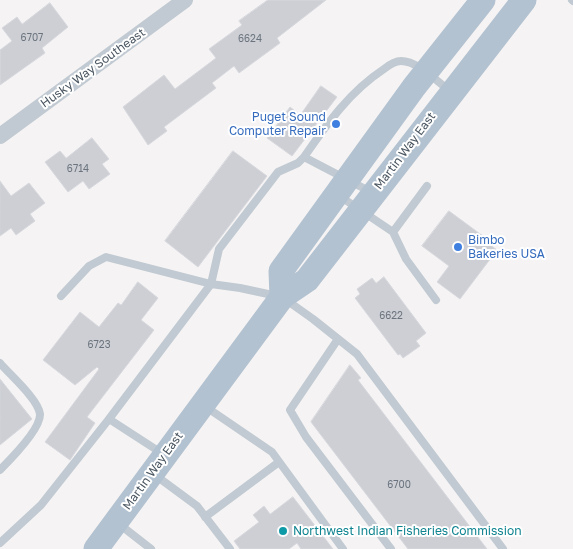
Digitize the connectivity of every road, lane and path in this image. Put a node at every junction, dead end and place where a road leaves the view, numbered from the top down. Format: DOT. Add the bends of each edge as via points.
graph roads {
  1 [pos="185,0"];
  2 [pos="483,0"];
  3 [pos="524,0"];
  4 [pos="426,72"];
  5 [pos="451,92"];
  6 [pos="0,136"];
  7 [pos="304,157"];
  8 [pos="342,186"];
  9 [pos="427,186"];
  10 [pos="367,202"];
  11 [pos="393,232"];
  12 [pos="211,284"];
  13 [pos="61,296"];
  14 [pos="282,297"];
  15 [pos="436,300"];
  16 [pos="338,339"];
  17 [pos="0,363"];
  18 [pos="202,404"];
  19 [pos="109,419"];
  20 [pos="279,462"];
  21 [pos="158,464"];
  22 [pos="0,470"];
  23 [pos="205,517"];
  24 [pos="116,522"];
  25 [pos="0,544"];
  26 [pos="96,549"];
  27 [pos="151,549"];
  28 [pos="230,549"];
  29 [pos="343,549"];
  30 [pos="391,549"];
  31 [pos="503,549"];
  1 -- 6 [label="street, Husky Way Southeast"];
  2 -- 4 [label="main road"];
  3 -- 5 [label="main road, Martin Way East"];
  4 -- 5 [label="lane"];
  4 -- 7 [label="lane" via="399,60 367,80 348,98"];
  4 -- 8 [label="main road"];
  5 -- 10 [label="main road, Martin Way East"];
  7 -- 8 [label="lane"];
  7 -- 12 [label="lane" via="278,172 219,249"];
  8 -- 10 [label="lane"];
  8 -- 10 [label="lane"];
  8 -- 14 [label="main road" via="281,271"];
  9 -- 11 [label="lane"];
  10 -- 11 [label="lane"];
  10 -- 14 [label="main road, Martin Way East" via="307,280"];
  11 -- 15 [label="lane" via="406,259"];
  12 -- 13 [label="lane" via="106,256 89,266"];
  12 -- 14 [label="lane"];
  12 -- 19 [label="lane"];
  14 -- 16 [label="lane"];
  14 -- 18 [label="main road, Martin Way East"];
  16 -- 30 [label="lane" via="290,410 306,437"];
  16 -- 31 [label="lane" via="357,354"];
  17 -- 22 [label="lane" via="35,402 40,414 39,421 21,448"];
  18 -- 20 [label="lane" via="272,452"];
  18 -- 21 [label="main road, Martin Way East"];
  19 -- 21 [label="lane"];
  19 -- 25 [label="lane" via="41,505"];
  20 -- 23 [label="lane"];
  20 -- 29 [label="lane"];
  21 -- 23 [label="lane"];
  21 -- 24 [label="main road, Martin Way East"];
  23 -- 28 [label="lane"];
  24 -- 26 [label="main road, Martin Way East"];
  24 -- 27 [label="lane"];
}
